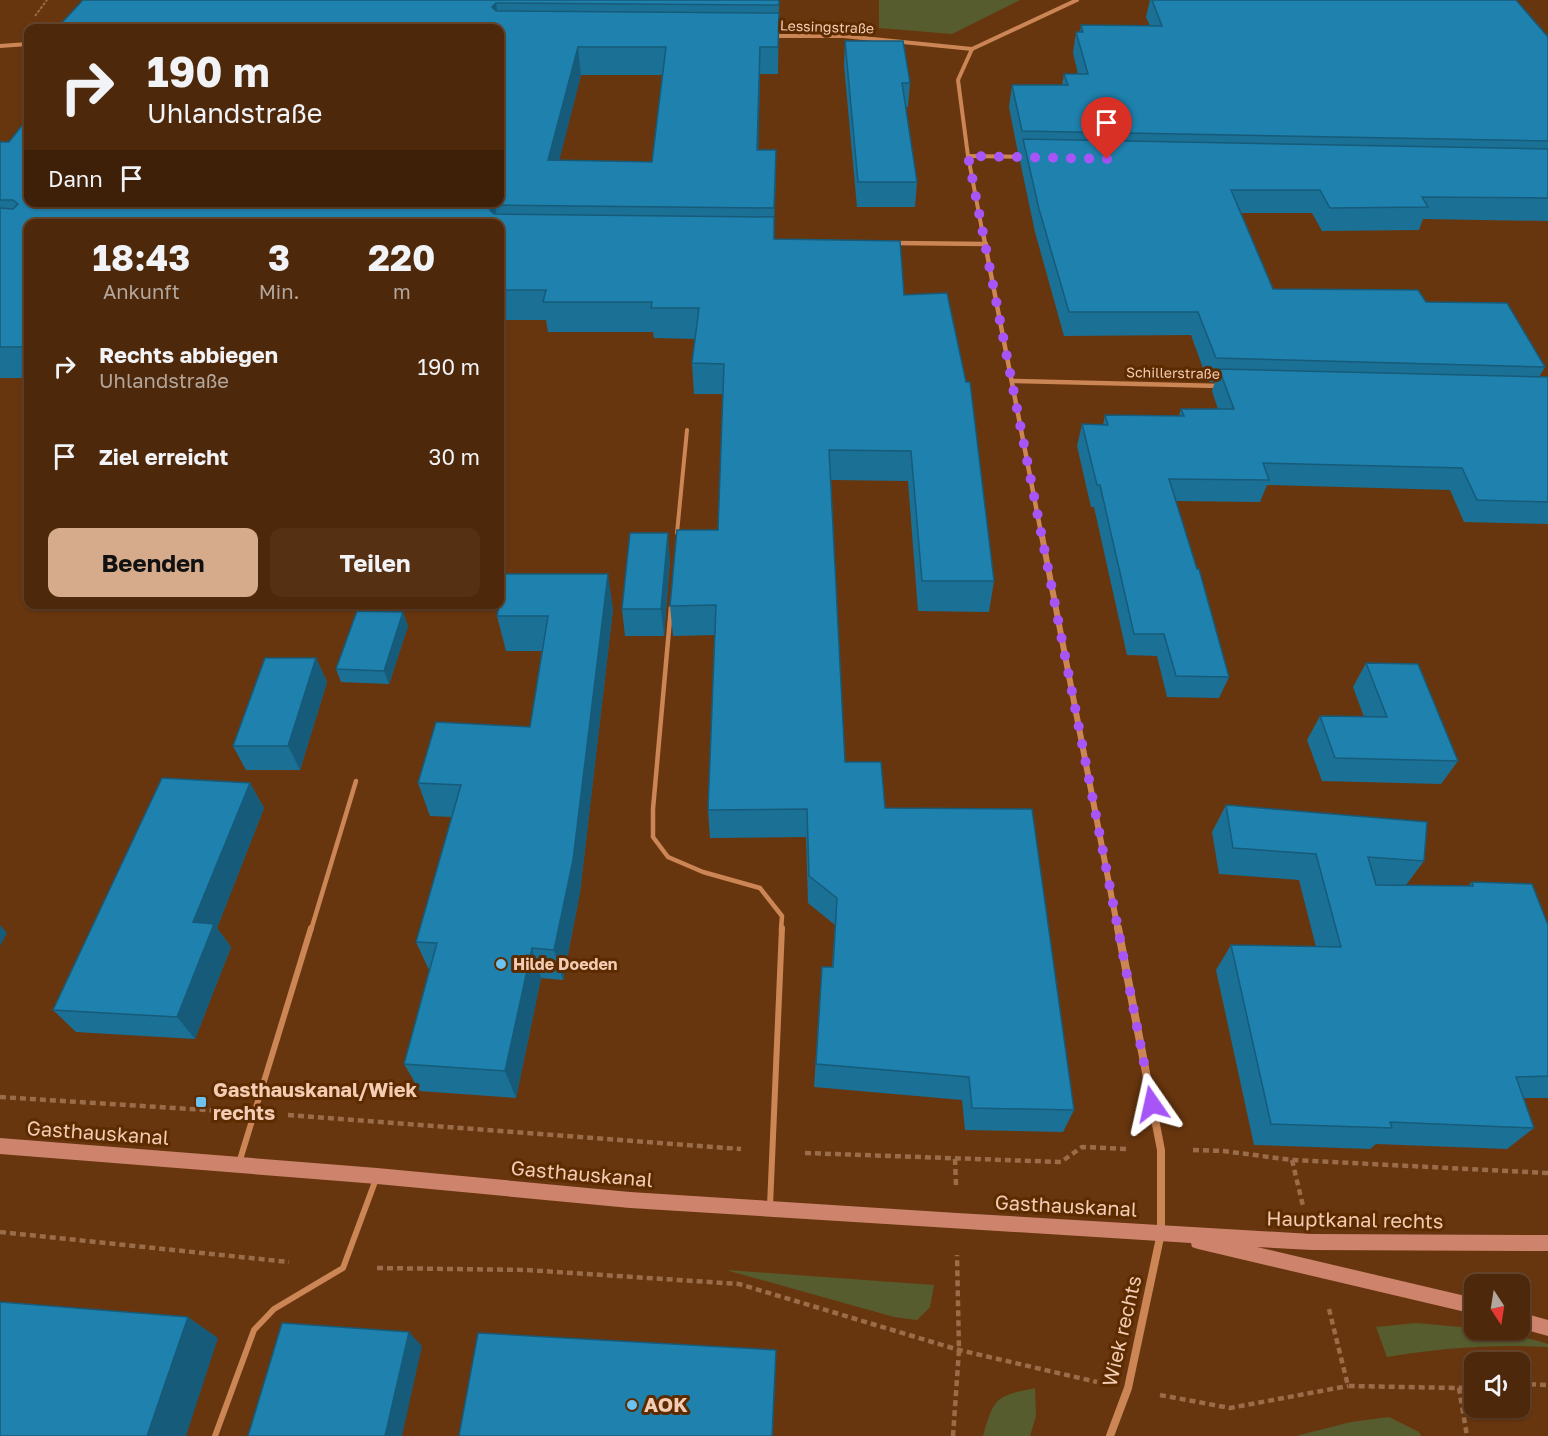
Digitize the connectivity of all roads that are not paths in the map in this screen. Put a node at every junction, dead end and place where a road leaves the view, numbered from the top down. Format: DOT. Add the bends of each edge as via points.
graph roads {
  1 [pos="1077,0"];
  2 [pos="772,36"];
  3 [pos="24,44"];
  4 [pos="0,46"];
  5 [pos="972,48"];
  6 [pos="968,156"];
  7 [pos="1039,157"];
  8 [pos="891,243"];
  9 [pos="986,244"];
  10 [pos="1013,381"];
  11 [pos="1227,387"];
  12 [pos="687,430"];
  13 [pos="677,537"];
  14 [pos="672,596"];
  15 [pos="356,781"];
  16 [pos="0,1146"];
  17 [pos="238,1166"];
  18 [pos="376,1176"];
  19 [pos="770,1209"];
  20 [pos="1161,1233"];
  21 [pos="1548,1243"];
  22 [pos="1464,1304"];
  23 [pos="1530,1323"];
  24 [pos="1548,1328"];
  25 [pos="215,1436"];
  26 [pos="1110,1436"];
  1 -- 5 [label="street"];
  2 -- 5 [label="street, Lessingstraße" via="843,36"];
  3 -- 4 [label="street"];
  5 -- 6 [label="street, Wiek rechts" via="958,80"];
  6 -- 7 [label="street"];
  6 -- 9 [label="street, Wiek rechts"];
  8 -- 9 [label="street"];
  9 -- 10 [label="street, Wiek rechts"];
  10 -- 11 [label="street, Schillerstraße"];
  10 -- 20 [label="street, Wiek rechts" via="1161,1150"];
  12 -- 13 [label="lane"];
  14 -- 19 [label="lane" via="653,837 668,857 703,872 760,888 782,916"];
  15 -- 17 [label="lane"];
  16 -- 17 [label="street, Gasthauskanal"];
  17 -- 18 [label="street, Gasthauskanal"];
  18 -- 19 [label="street, Gasthauskanal"];
  18 -- 25 [label="lane" via="343,1268 274,1310 254,1330"];
  19 -- 20 [label="street, Gasthauskanal"];
  20 -- 21 [label="street, Hauptkanal rechts" via="1312,1242"];
  20 -- 22 [label="street"];
  20 -- 26 [label="street, Wiek rechts" via="1128,1388"];
  23 -- 24 [label="street"];
}
